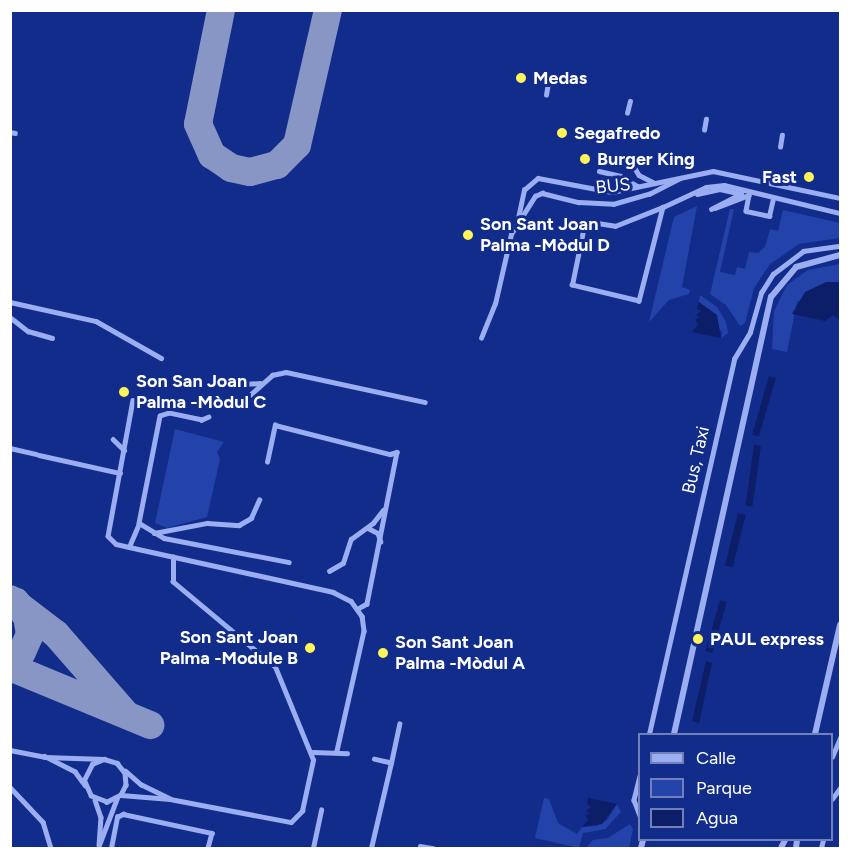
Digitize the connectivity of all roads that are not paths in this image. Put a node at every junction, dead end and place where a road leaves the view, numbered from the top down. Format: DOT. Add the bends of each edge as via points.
graph roads {
  1 [pos="548,83"];
  2 [pos="546,95"];
  3 [pos="630,101"];
  4 [pos="627,113"];
  5 [pos="706,119"];
  6 [pos="704,130"];
  7 [pos="782,135"];
  8 [pos="780,147"];
  9 [pos="627,155"];
  10 [pos="599,171"];
  11 [pos="687,175"];
  12 [pos="653,182"];
  13 [pos="637,186"];
  14 [pos="745,194"];
  15 [pos="773,198"];
  16 [pos="840,198"];
  17 [pos="663,207"];
  18 [pos="840,213"];
  19 [pos="518,218"];
  20 [pos="840,246"];
  21 [pos="840,255"];
  22 [pos="825,258"];
  23 [pos="840,260"];
  24 [pos="10,302"];
  25 [pos="10,317"];
  26 [pos="52,338"];
  27 [pos="481,338"];
  28 [pos="161,358"];
  29 [pos="227,379"];
  30 [pos="260,383"];
  31 [pos="250,395"];
  32 [pos="132,400"];
  33 [pos="425,402"];
  34 [pos="209,417"];
  35 [pos="113,439"];
  36 [pos="10,448"];
  37 [pos="125,453"];
  38 [pos="267,462"];
  39 [pos="120,472"];
  40 [pos="259,500"];
  41 [pos="383,510"];
  42 [pos="139,523"];
  43 [pos="365,529"];
  44 [pos="150,532"];
  45 [pos="381,544"];
  46 [pos="129,547"];
  47 [pos="173,557"];
  48 [pos="289,562"];
  49 [pos="329,571"];
  50 [pos="358,609"];
  51 [pos="840,625"];
  52 [pos="399,724"];
  53 [pos="649,733"];
  54 [pos="674,733"];
  55 [pos="815,733"];
  56 [pos="840,738"];
  57 [pos="10,750"];
  58 [pos="337,751"];
  59 [pos="313,752"];
  60 [pos="347,753"];
  61 [pos="833,753"];
  62 [pos="45,757"];
  63 [pos="104,759"];
  64 [pos="374,759"];
  65 [pos="391,763"];
  66 [pos="122,768"];
  67 [pos="638,781"];
  68 [pos="85,786"];
  69 [pos="10,787"];
  70 [pos="119,797"];
  71 [pos="170,799"];
  72 [pos="95,800"];
  73 [pos="321,810"];
  74 [pos="638,813"];
  75 [pos="420,846"];
  76 [pos="99,847"];
  77 [pos="51,849"];
  78 [pos="111,849"];
  79 [pos="208,849"];
  80 [pos="313,849"];
  81 [pos="371,849"];
  82 [pos="433,849"];
  1 -- 2 [label="lane"];
  3 -- 4 [label="lane"];
  5 -- 6 [label="lane"];
  7 -- 8 [label="lane"];
  9 -- 12 [label="lane" via="639,175"];
  10 -- 13 [label="lane" via="620,176"];
  11 -- 12 [label="lane"];
  11 -- 16 [label="lane" via="721,171"];
  11 -- 19 [label="lane, BUS" via="649,194 614,204 538,194"];
  12 -- 13 [label="lane"];
  13 -- 19 [label="lane" via="601,192 538,178 524,190"];
  14 -- 14 [label="lane" via="713,208"];
  14 -- 15 [label="lane"];
  14 -- 15 [label="lane" via="746,211 769,216"];
  14 -- 17 [label="lane" via="718,185"];
  15 -- 18 [label="lane"];
  17 -- 17 [label="lane" via="639,301 572,285 585,221 615,226"];
  19 -- 27 [label="lane" via="495,304"];
  20 -- 53 [label="lane, Bus, Taxi" via="803,252 773,274 761,293 750,332 734,359"];
  21 -- 22 [label="street"];
  22 -- 23 [label="street"];
  22 -- 54 [label="street" via="806,262 789,273 768,308"];
  24 -- 28 [label="lane" via="96,321"];
  25 -- 26 [label="lane" via="28,331"];
  29 -- 30 [label="lane" via="242,384"];
  30 -- 31 [label="lane"];
  30 -- 33 [label="lane" via="286,372"];
  32 -- 37 [label="lane"];
  34 -- 42 [label="lane" via="202,420 169,413 160,416"];
  35 -- 37 [label="lane"];
  36 -- 39 [label="lane"];
  37 -- 39 [label="lane"];
  38 -- 41 [label="lane" via="275,425 278,429 390,454 397,452"];
  39 -- 46 [label="lane" via="108,536 116,544"];
  40 -- 44 [label="lane" via="251,518 239,525 207,523"];
  41 -- 43 [label="lane"];
  41 -- 45 [label="lane"];
  42 -- 44 [label="lane"];
  42 -- 46 [label="lane"];
  43 -- 45 [label="lane" via="375,530"];
  43 -- 49 [label="lane" via="351,539 343,563"];
  44 -- 48 [label="lane"];
  45 -- 50 [label="lane" via="367,604"];
  46 -- 47 [label="lane"];
  47 -- 50 [label="lane" via="333,592"];
  47 -- 59 [label="lane" via="173,582 275,667"];
  50 -- 58 [label="lane" via="364,631"];
  51 -- 55 [label="street"];
  52 -- 65 [label="lane"];
  56 -- 61 [label="lane"];
  57 -- 62 [label="lane"];
  58 -- 59 [label="lane"];
  58 -- 60 [label="lane"];
  59 -- 71 [label="lane" via="302,812 291,822"];
  62 -- 63 [label="lane"];
  62 -- 68 [label="lane" via="75,772"];
  63 -- 66 [label="lane"];
  63 -- 68 [label="lane" via="88,768"];
  64 -- 65 [label="lane"];
  65 -- 81 [label="lane"];
  66 -- 70 [label="lane" via="126,785"];
  66 -- 71 [label="lane" via="141,785"];
  67 -- 74 [label="lane" via="634,800"];
  68 -- 72 [label="lane"];
  69 -- 77 [label="lane" via="43,822"];
  70 -- 71 [label="lane"];
  70 -- 72 [label="lane" via="107,802"];
  70 -- 76 [label="lane"];
  72 -- 76 [label="lane" via="101,817"];
  73 -- 80 [label="lane"];
  75 -- 82 [label="lane"];
  78 -- 79 [label="lane" via="117,817 123,814 212,833"];
}
